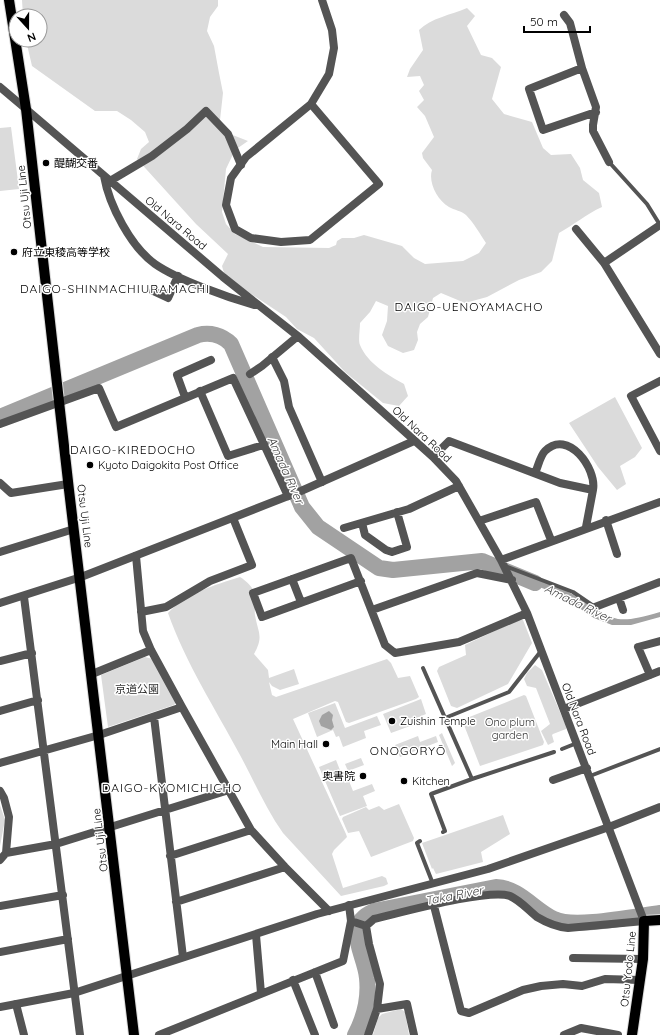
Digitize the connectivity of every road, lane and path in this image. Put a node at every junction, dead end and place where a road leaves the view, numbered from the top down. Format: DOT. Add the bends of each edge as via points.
graph roads {
  1 [pos="9,0"];
  2 [pos="322,0"];
  3 [pos="564,15"];
  4 [pos="582,68"];
  5 [pos="0,87"];
  6 [pos="311,104"];
  7 [pos="26,109"];
  8 [pos="596,112"];
  9 [pos="609,162"];
  10 [pos="241,165"];
  11 [pos="107,179"];
  12 [pos="660,225"];
  13 [pos="576,229"];
  14 [pos="604,264"];
  15 [pos="178,276"];
  16 [pos="153,290"];
  17 [pos="259,306"];
  18 [pos="298,336"];
  19 [pos="660,354"];
  20 [pos="272,357"];
  21 [pos="212,360"];
  22 [pos="250,374"];
  23 [pos="660,380"];
  24 [pos="200,391"];
  25 [pos="185,397"];
  26 [pos="60,403"];
  27 [pos="0,424"];
  28 [pos="414,441"];
  29 [pos="264,445"];
  30 [pos="660,451"];
  31 [pos="433,457"];
  32 [pos="535,474"];
  33 [pos="322,482"];
  34 [pos="0,483"];
  35 [pos="68,484"];
  36 [pos="459,486"];
  37 [pos="593,490"];
  38 [pos="288,496"];
  39 [pos="660,502"];
  40 [pos="397,512"];
  41 [pos="233,518"];
  42 [pos="606,520"];
  43 [pos="479,521"];
  44 [pos="362,523"];
  45 [pos="586,527"];
  46 [pos="344,528"];
  47 [pos="74,529"];
  48 [pos="551,540"];
  49 [pos="0,552"];
  50 [pos="617,554"];
  51 [pos="136,556"];
  52 [pos="504,564"];
  53 [pos="81,577"];
  54 [pos="292,579"];
  55 [pos="512,580"];
  56 [pos="361,582"];
  57 [pos="660,582"];
  58 [pos="24,597"];
  59 [pos="619,598"];
  60 [pos="301,602"];
  61 [pos="0,603"];
  62 [pos="595,607"];
  63 [pos="372,610"];
  64 [pos="623,610"];
  65 [pos="141,612"];
  66 [pos="527,613"];
  67 [pos="660,641"];
  68 [pos="151,650"];
  69 [pos="541,651"];
  70 [pos="32,653"];
  71 [pos="0,661"];
  72 [pos="423,668"];
  73 [pos="660,671"];
  74 [pos="92,674"];
  75 [pos="650,675"];
  76 [pos="38,700"];
  77 [pos="182,706"];
  78 [pos="564,709"];
  79 [pos="0,711"];
  80 [pos="154,717"];
  81 [pos="445,718"];
  82 [pos="99,735"];
  83 [pos="577,743"];
  84 [pos="562,749"];
  85 [pos="660,749"];
  86 [pos="44,750"];
  87 [pos="554,752"];
  88 [pos="0,763"];
  89 [pos="587,768"];
  90 [pos="590,776"];
  91 [pos="472,779"];
  92 [pos="553,780"];
  93 [pos="229,790"];
  94 [pos="0,791"];
  95 [pos="660,807"];
  96 [pos="165,811"];
  97 [pos="610,827"];
  98 [pos="110,828"];
  99 [pos="251,830"];
  100 [pos="444,832"];
  101 [pos="420,841"];
  102 [pos="56,844"];
  103 [pos="6,853"];
  104 [pos="170,856"];
  105 [pos="0,860"];
  106 [pos="285,868"];
  107 [pos="433,884"];
  108 [pos="63,895"];
  109 [pos="176,902"];
  110 [pos="349,905"];
  111 [pos="0,906"];
  112 [pos="434,906"];
  113 [pos="329,910"];
  114 [pos="644,920"];
  115 [pos="660,920"];
  116 [pos="351,921"];
  117 [pos="366,926"];
  118 [pos="256,935"];
  119 [pos="68,939"];
  120 [pos="0,952"];
  121 [pos="183,958"];
  122 [pos="573,958"];
  123 [pos="643,959"];
  124 [pos="315,972"];
  125 [pos="127,976"];
  126 [pos="293,980"];
  127 [pos="640,980"];
  128 [pos="74,993"];
  129 [pos="261,993"];
  130 [pos="16,1004"];
  131 [pos="0,1007"];
  132 [pos="377,1009"];
  133 [pos="334,1025"];
  134 [pos="24,1035"];
  135 [pos="80,1035"];
  136 [pos="134,1035"];
  137 [pos="159,1035"];
  138 [pos="315,1035"];
  139 [pos="368,1035"];
  140 [pos="414,1035"];
  141 [pos="564,1035"];
  142 [pos="618,1035"];
  143 [pos="632,1035"];
  1 -- 7 [label="main road, Otsu Uji Line"];
  2 -- 6 [label="street" via="332,30 334,48 329,74"];
  3 -- 4 [label="street" via="570,23"];
  4 -- 8 [label="street"];
  4 -- 8 [label="street" via="529,89 543,130"];
  5 -- 7 [label="street, Old Nara Road"];
  6 -- 10 [label="street" via="246,157"];
  6 -- 10 [label="street" via="379,184 310,240 281,242 252,238 235,229 226,205 231,178"];
  7 -- 11 [label="street, Old Nara Road"];
  7 -- 26 [label="main road, Otsu Uji Line"];
  8 -- 9 [label="street" via="592,125 593,132"];
  9 -- 12 [label="lane" via="647,204"];
  10 -- 11 [label="street" via="228,134 206,111 152,156"];
  11 -- 15 [label="street" via="106,188 119,218 134,241 153,262"];
  11 -- 17 [label="street, Old Nara Road"];
  12 -- 14 [label="street"];
  13 -- 14 [label="street"];
  14 -- 19 [label="street"];
  15 -- 16 [label="street" via="168,298"];
  15 -- 17 [label="street"];
  17 -- 18 [label="street, Old Nara Road"];
  18 -- 20 [label="street"];
  18 -- 28 [label="street, Old Nara Road"];
  20 -- 22 [label="street"];
  20 -- 33 [label="street" via="284,381 289,407"];
  21 -- 25 [label="street" via="177,375"];
  23 -- 30 [label="street" via="631,396"];
  24 -- 25 [label="street"];
  24 -- 29 [label="street" via="228,456"];
  24 -- 29 [label="street" via="233,378"];
  25 -- 26 [label="street" via="116,427 100,388"];
  26 -- 27 [label="street"];
  26 -- 35 [label="main road, Otsu Uji Line"];
  28 -- 31 [label="street, Old Nara Road"];
  28 -- 33 [label="street"];
  29 -- 38 [label="street"];
  31 -- 32 [label="street" via="449,441"];
  31 -- 36 [label="street, Old Nara Road"];
  32 -- 37 [label="street" via="560,483"];
  32 -- 37 [label="street" via="544,452 564,444 571,446 589,469 594,483"];
  33 -- 38 [label="street"];
  34 -- 35 [label="street" via="11,493"];
  35 -- 47 [label="main road, Otsu Uji Line"];
  36 -- 40 [label="street"];
  36 -- 43 [label="street, Old Nara Road"];
  37 -- 45 [label="street"];
  38 -- 41 [label="street"];
  39 -- 42 [label="street"];
  40 -- 44 [label="street"];
  40 -- 44 [label="street" via="407,547 392,552 365,535"];
  41 -- 51 [label="street"];
  41 -- 65 [label="street" via="252,565 210,581 166,606"];
  42 -- 45 [label="street"];
  42 -- 50 [label="street"];
  43 -- 48 [label="street" via="536,502"];
  43 -- 52 [label="street, Old Nara Road"];
  44 -- 46 [label="street"];
  45 -- 48 [label="street"];
  47 -- 49 [label="street"];
  47 -- 53 [label="main road, Otsu Uji Line"];
  48 -- 52 [label="street"];
  51 -- 53 [label="street"];
  51 -- 65 [label="street"];
  52 -- 55 [label="street, Old Nara Road"];
  52 -- 62 [label="lane" via="573,592"];
  53 -- 58 [label="street"];
  53 -- 74 [label="main road, Otsu Uji Line"];
  54 -- 56 [label="street" via="352,558"];
  54 -- 60 [label="street"];
  54 -- 60 [label="street" via="253,593 262,617"];
  55 -- 63 [label="street" via="477,573"];
  55 -- 66 [label="street, Old Nara Road"];
  56 -- 60 [label="street"];
  56 -- 63 [label="street"];
  57 -- 59 [label="street"];
  58 -- 61 [label="street"];
  58 -- 70 [label="street"];
  59 -- 62 [label="street"];
  59 -- 64 [label="street"];
  63 -- 66 [label="street" via="385,645 395,653 459,642"];
  65 -- 68 [label="street" via="143,631"];
  66 -- 69 [label="street, Old Nara Road"];
  67 -- 75 [label="street" via="638,647"];
  68 -- 74 [label="street"];
  68 -- 77 [label="street"];
  69 -- 78 [label="street, Old Nara Road"];
  69 -- 81 [label="lane" via="509,692"];
  70 -- 71 [label="street"];
  70 -- 76 [label="street"];
  72 -- 81 [label="lane"];
  73 -- 75 [label="street"];
  74 -- 82 [label="main road, Otsu Uji Line"];
  75 -- 78 [label="street"];
  76 -- 79 [label="street"];
  76 -- 86 [label="street"];
  77 -- 80 [label="street"];
  77 -- 93 [label="street"];
  78 -- 83 [label="street, Old Nara Road"];
  80 -- 82 [label="street"];
  80 -- 96 [label="street"];
  81 -- 91 [label="lane"];
  82 -- 86 [label="street"];
  82 -- 98 [label="main road, Otsu Uji Line"];
  83 -- 84 [label="lane"];
  83 -- 89 [label="street, Old Nara Road"];
  85 -- 90 [label="lane"];
  86 -- 88 [label="street"];
  86 -- 102 [label="street"];
  87 -- 91 [label="lane"];
  89 -- 90 [label="street, Old Nara Road"];
  89 -- 92 [label="street"];
  90 -- 97 [label="street, Old Nara Road"];
  91 -- 100 [label="lane" via="431,794"];
  93 -- 96 [label="street"];
  93 -- 99 [label="street"];
  94 -- 103 [label="street" via="9,817"];
  95 -- 97 [label="street"];
  96 -- 98 [label="street"];
  96 -- 104 [label="street"];
  97 -- 107 [label="street" via="488,869"];
  97 -- 114 [label="street, Old Nara Road"];
  98 -- 102 [label="street"];
  98 -- 125 [label="main road, Otsu Uji Line"];
  99 -- 104 [label="street"];
  99 -- 106 [label="street"];
  101 -- 107 [label="lane" via="417,843"];
  102 -- 103 [label="street"];
  102 -- 108 [label="street"];
  103 -- 105 [label="street"];
  104 -- 109 [label="street"];
  106 -- 109 [label="street"];
  106 -- 113 [label="street"];
  107 -- 110 [label="street"];
  108 -- 111 [label="street"];
  108 -- 119 [label="street"];
  109 -- 121 [label="street"];
  110 -- 113 [label="street"];
  110 -- 116 [label="street"];
  112 -- 114 [label="street" via="477,896 500,894 517,900 537,917 558,927"];
  112 -- 117 [label="street" via="374,919"];
  112 -- 127 [label="street" via="461,1011 469,1013 523,990 541,986 582,986 606,979"];
  113 -- 118 [label="street"];
  114 -- 115 [label="main road, Otsu Yodo Line"];
  114 -- 123 [label="main road, Otsu Yodo Line"];
  116 -- 117 [label="street"];
  116 -- 124 [label="street" via="343,961"];
  117 -- 132 [label="street" via="380,984"];
  118 -- 121 [label="street"];
  118 -- 129 [label="street"];
  119 -- 120 [label="street"];
  119 -- 128 [label="street"];
  121 -- 125 [label="street"];
  122 -- 123 [label="street"];
  123 -- 127 [label="main road, Otsu Yodo Line"];
  124 -- 126 [label="street"];
  124 -- 133 [label="street"];
  125 -- 128 [label="street"];
  125 -- 136 [label="main road, Otsu Uji Line"];
  126 -- 129 [label="street"];
  126 -- 138 [label="street"];
  127 -- 143 [label="main road, Otsu Yodo Line"];
  128 -- 130 [label="street"];
  128 -- 135 [label="street"];
  129 -- 137 [label="street"];
  130 -- 131 [label="street"];
  130 -- 134 [label="street"];
  132 -- 139 [label="street"];
  132 -- 140 [label="street" via="407,1004"];
  141 -- 142 [label="street" via="581,1028"];
}
